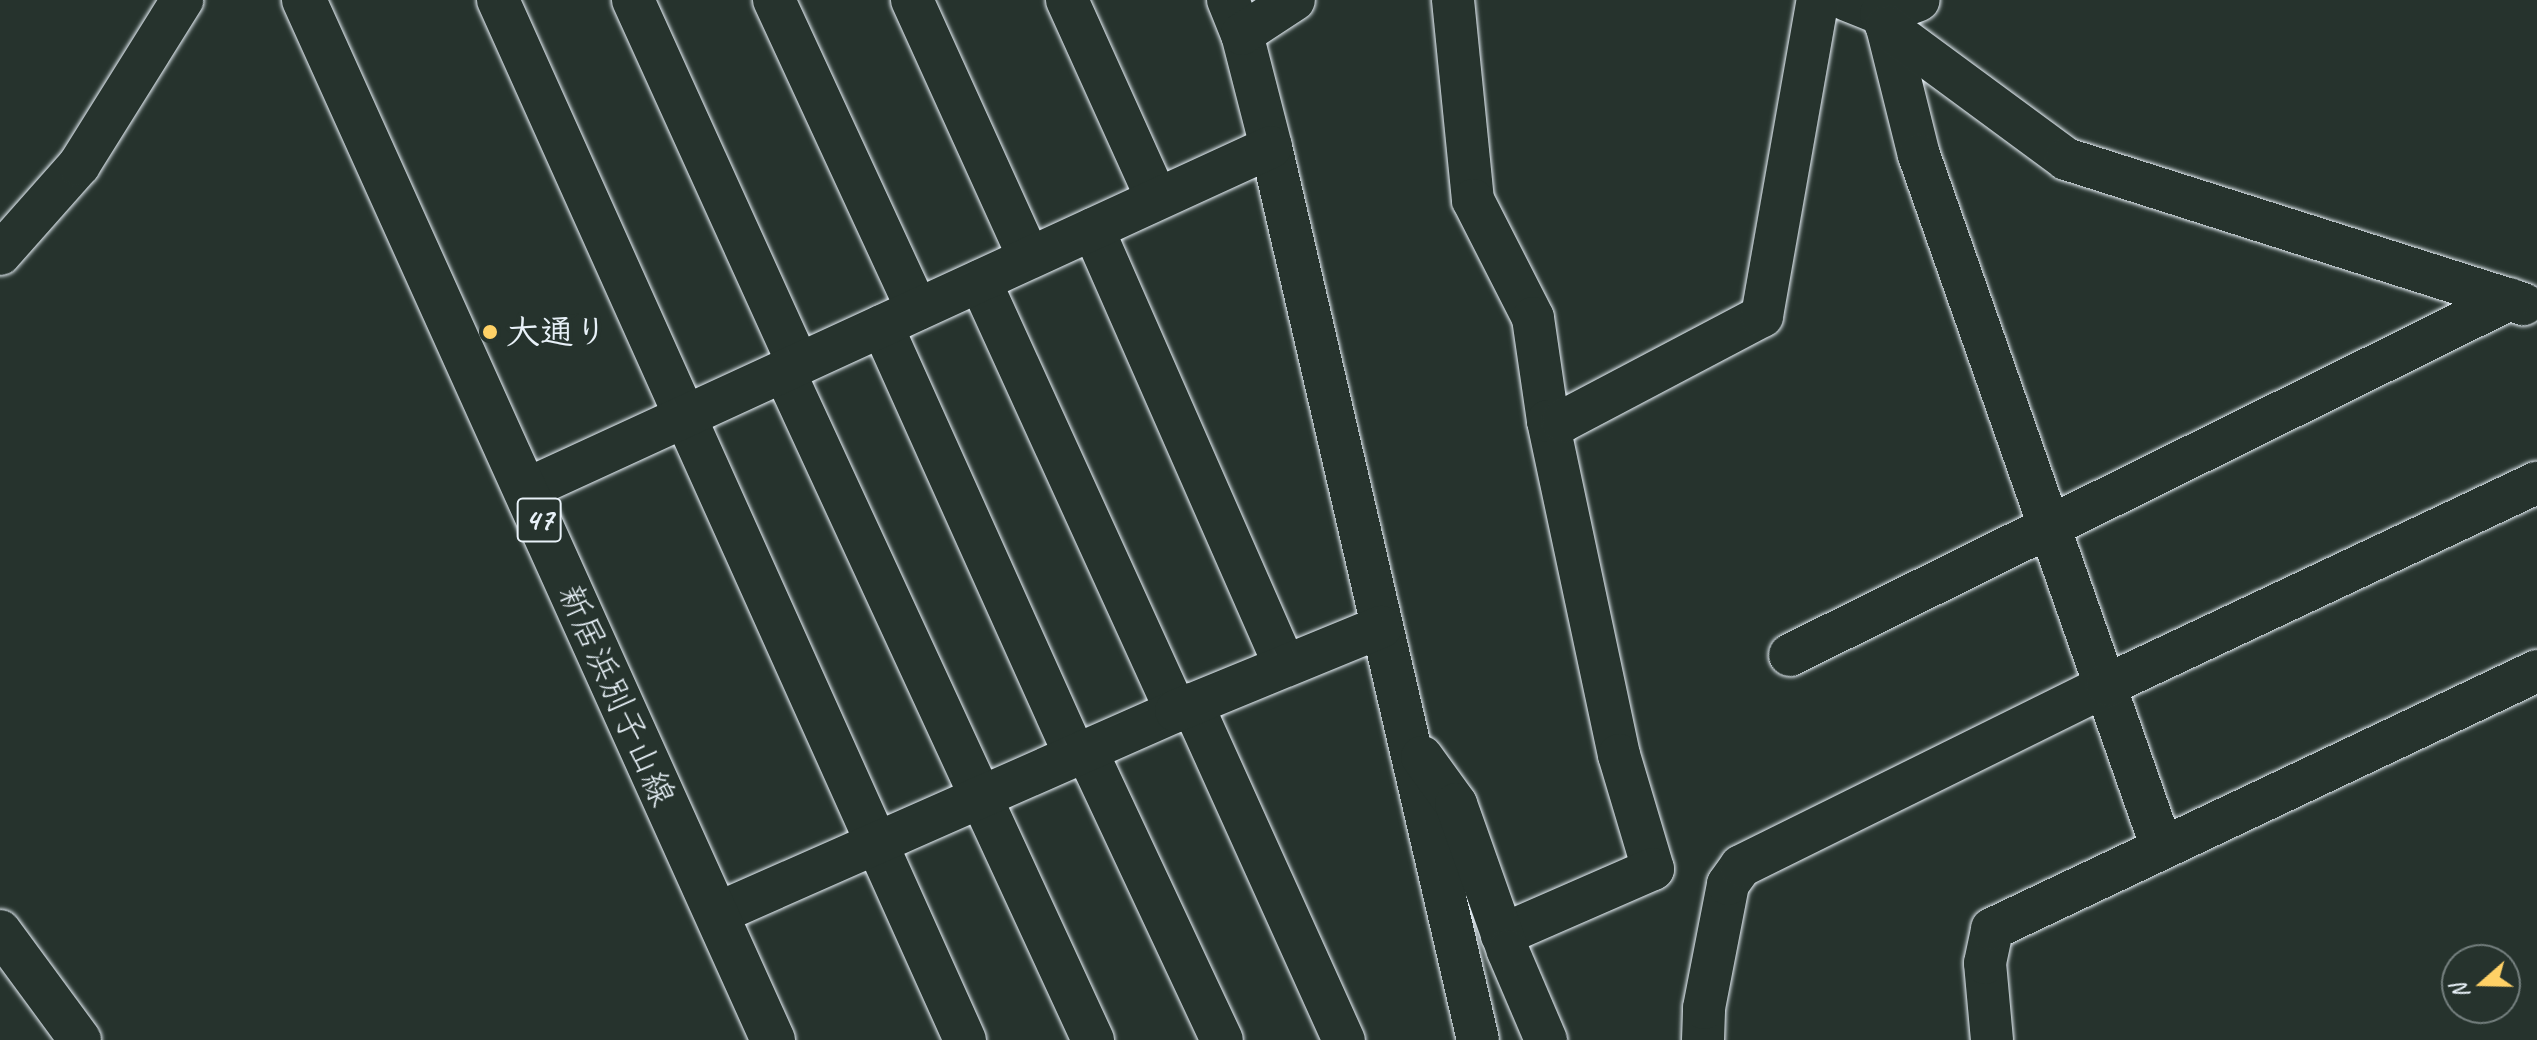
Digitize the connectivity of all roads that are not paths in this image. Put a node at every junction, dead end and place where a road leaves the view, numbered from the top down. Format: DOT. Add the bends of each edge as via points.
graph roads {
  1 [pos="182,0"];
  2 [pos="304,0"];
  3 [pos="498,0"];
  4 [pos="633,0"];
  5 [pos="774,0"];
  6 [pos="912,0"];
  7 [pos="1067,0"];
  8 [pos="1294,0"];
  9 [pos="1453,0"];
  10 [pos="1818,0"];
  11 [pos="1884,10"];
  12 [pos="1235,17"];
  13 [pos="1271,147"];
  14 [pos="1157,199"];
  15 [pos="1093,229"];
  16 [pos="0,254"];
  17 [pos="1029,258"];
  18 [pos="980,281"];
  19 [pos="2524,304"];
  20 [pos="899,318"];
  21 [pos="791,368"];
  22 [pos="685,416"];
  23 [pos="1548,421"];
  24 [pos="2537,483"];
  25 [pos="525,490"];
  26 [pos="2052,525"];
  27 [pos="1381,627"];
  28 [pos="1790,655"];
  29 [pos="1285,666"];
  30 [pos="2537,671"];
  31 [pos="2107,685"];
  32 [pos="1184,707"];
  33 [pos="1412,743"];
  34 [pos="1081,752"];
  35 [pos="981,797"];
  36 [pos="875,843"];
  37 [pos="2162,848"];
  38 [pos="716,914"];
  39 [pos="0,931"];
  40 [pos="1502,935"];
  41 [pos="80,1040"];
  42 [pos="773,1040"];
  43 [pos="965,1040"];
  44 [pos="1093,1040"];
  45 [pos="1222,1040"];
  46 [pos="1344,1040"];
  47 [pos="1478,1040"];
  48 [pos="1546,1040"];
  49 [pos="1703,1040"];
  50 [pos="1992,1040"];
  1 -- 16 [label="street" via="79,165"];
  2 -- 25 [label="main road, 新居浜別子山線 / 47"];
  3 -- 22 [label="street"];
  4 -- 21 [label="street"];
  5 -- 20 [label="street"];
  6 -- 17 [label="street"];
  7 -- 14 [label="street"];
  8 -- 12 [label="street"];
  9 -- 23 [label="street" via="1473,200 1533,318"];
  10 -- 23 [label="street" via="1762,316 1563,421"];
  11 -- 19 [label="street" via="2066,159"];
  11 -- 26 [label="street" via="1919,155"];
  12 -- 13 [label="street"];
  13 -- 14 [label="street"];
  13 -- 27 [label="street"];
  14 -- 15 [label="street"];
  15 -- 17 [label="street"];
  15 -- 29 [label="street"];
  17 -- 18 [label="street"];
  18 -- 20 [label="street"];
  18 -- 32 [label="street"];
  19 -- 26 [label="street"];
  20 -- 21 [label="street"];
  20 -- 34 [label="street"];
  21 -- 22 [label="street"];
  21 -- 35 [label="street"];
  22 -- 25 [label="street"];
  22 -- 36 [label="street"];
  23 -- 40 [label="street" via="1619,755 1653,869"];
  24 -- 31 [label="street"];
  25 -- 38 [label="main road, 新居浜別子山線 / 47"];
  26 -- 28 [label="street"];
  26 -- 31 [label="street"];
  27 -- 29 [label="street"];
  27 -- 33 [label="street"];
  29 -- 32 [label="street"];
  30 -- 37 [label="street"];
  31 -- 37 [label="street"];
  31 -- 49 [label="street" via="1741,866 1728,884 1704,1008"];
  32 -- 34 [label="street"];
  32 -- 46 [label="street"];
  33 -- 40 [label="street" via="1456,804"];
  33 -- 47 [label="street"];
  34 -- 35 [label="street"];
  34 -- 45 [label="street"];
  35 -- 36 [label="street"];
  35 -- 44 [label="street"];
  36 -- 38 [label="street"];
  36 -- 43 [label="street"];
  37 -- 50 [label="street" via="1992,929 1985,963"];
  38 -- 42 [label="main road, 新居浜別子山線 / 47"];
  39 -- 41 [label="street"];
  40 -- 48 [label="street"];
}
